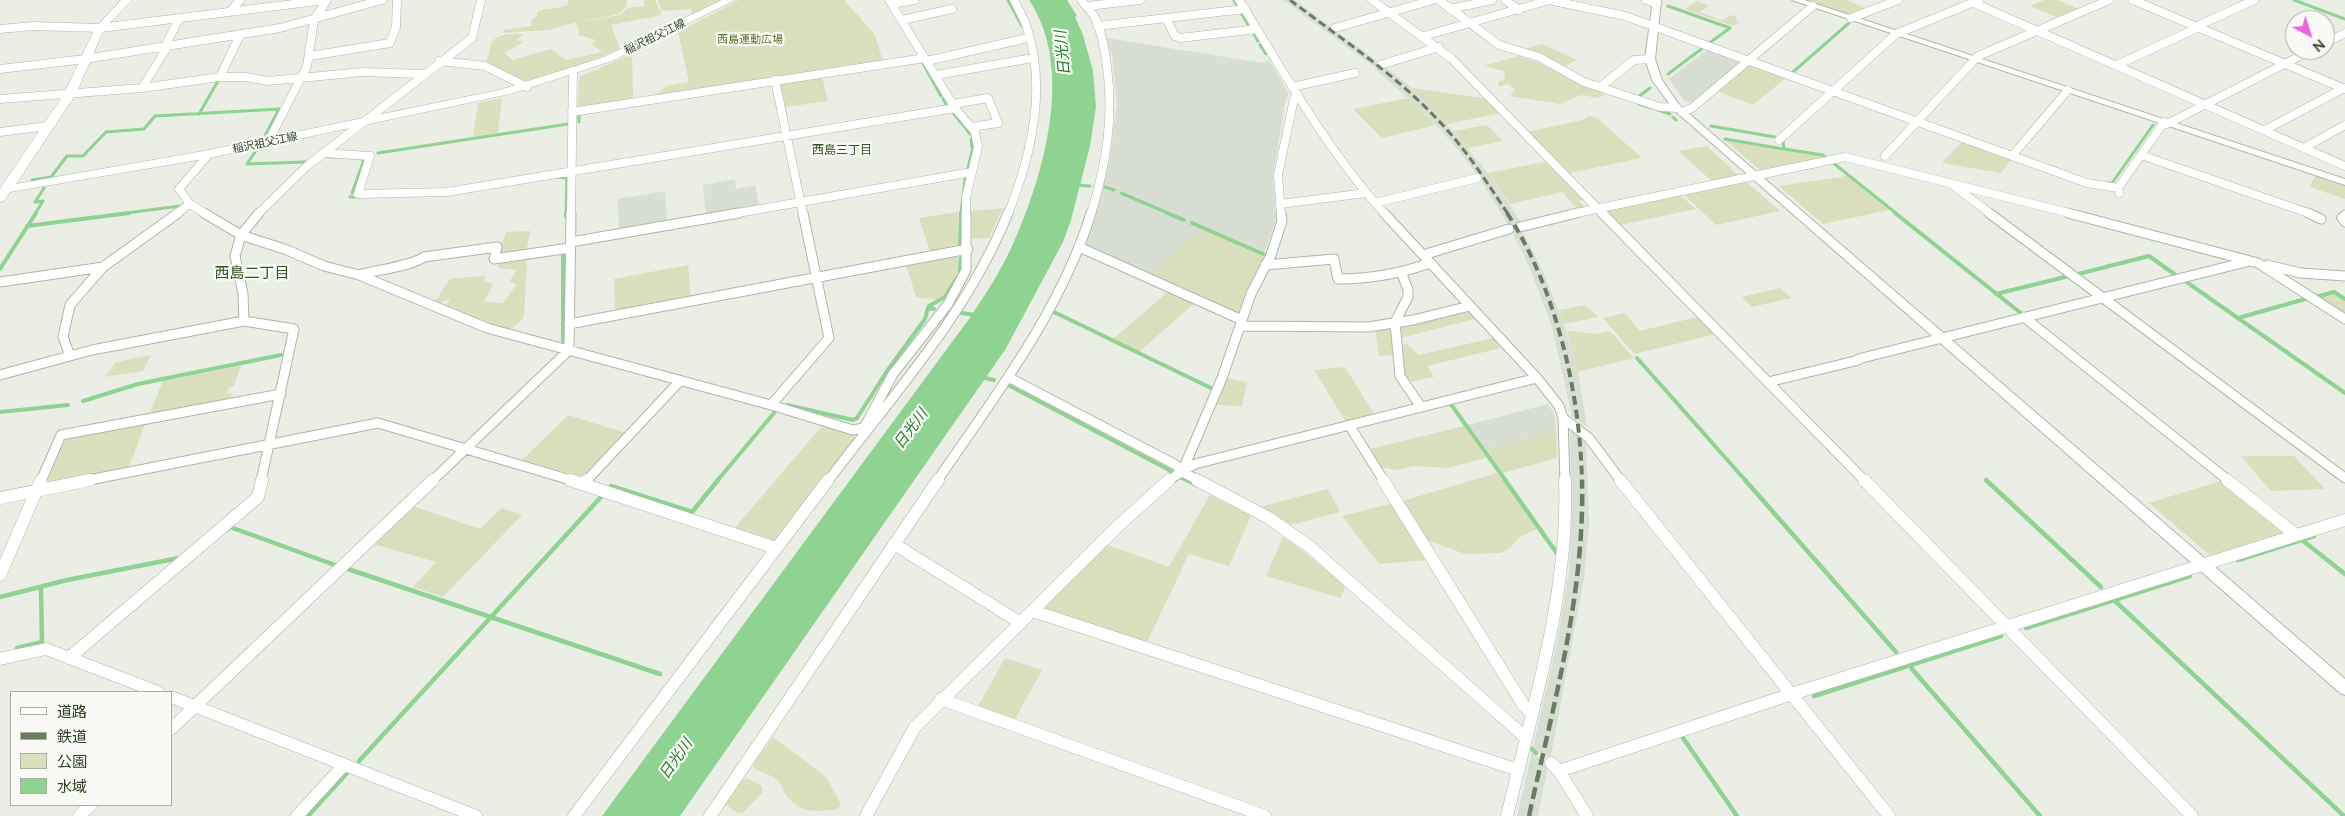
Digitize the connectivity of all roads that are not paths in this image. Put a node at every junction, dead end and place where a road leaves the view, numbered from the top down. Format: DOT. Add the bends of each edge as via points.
graph roads {
  1 [pos="127,0"];
  2 [pos="240,0"];
  3 [pos="326,0"];
  4 [pos="382,0"];
  5 [pos="397,0"];
  6 [pos="481,0"];
  7 [pos="730,0"];
  8 [pos="914,0"];
  9 [pos="1014,0"];
  10 [pos="1140,0"];
  11 [pos="1239,0"];
  12 [pos="1372,0"];
  13 [pos="1433,0"];
  14 [pos="1439,0"];
  15 [pos="1492,0"];
  16 [pos="1505,0"];
  17 [pos="1549,0"];
  18 [pos="1796,0"];
  19 [pos="1898,0"];
  20 [pos="2109,0"];
  21 [pos="2133,0"];
  22 [pos="2254,0"];
  23 [pos="1653,1"];
  24 [pos="1977,1"];
  25 [pos="891,2"];
  26 [pos="1111,2"];
  27 [pos="1084,3"];
  28 [pos="1813,6"];
  29 [pos="952,9"];
  30 [pos="1245,9"];
  31 [pos="1450,9"];
  32 [pos="1519,10"];
  33 [pos="231,12"];
  34 [pos="1390,12"];
  35 [pos="315,18"];
  36 [pos="1166,18"];
  37 [pos="1851,18"];
  38 [pos="180,19"];
  39 [pos="902,20"];
  40 [pos="1468,23"];
  41 [pos="1097,26"];
  42 [pos="2198,26"];
  43 [pos="1654,27"];
  44 [pos="100,28"];
  45 [pos="1334,28"];
  46 [pos="0,29"];
  47 [pos="1257,29"];
  48 [pos="2038,31"];
  49 [pos="1896,34"];
  50 [pos="240,35"];
  51 [pos="1424,36"];
  52 [pos="1023,39"];
  53 [pos="167,46"];
  54 [pos="1439,47"];
  55 [pos="310,56"];
  56 [pos="1027,58"];
  57 [pos="85,59"];
  58 [pos="926,59"];
  59 [pos="1650,59"];
  60 [pos="1976,60"];
  61 [pos="2293,60"];
  62 [pos="1748,61"];
  63 [pos="439,62"];
  64 [pos="2287,63"];
  65 [pos="1380,65"];
  66 [pos="2117,65"];
  67 [pos="0,69"];
  68 [pos="573,72"];
  69 [pos="1355,73"];
  70 [pos="424,74"];
  71 [pos="936,75"];
  72 [pos="220,77"];
  73 [pos="300,78"];
  74 [pos="775,80"];
  75 [pos="526,87"];
  76 [pos="1600,87"];
  77 [pos="142,88"];
  78 [pos="2344,88"];
  79 [pos="1295,90"];
  80 [pos="2068,90"];
  81 [pos="1832,91"];
  82 [pos="70,94"];
  83 [pos="0,99"];
  84 [pos="2206,104"];
  85 [pos="954,106"];
  86 [pos="1679,110"];
  87 [pos="572,112"];
  88 [pos="364,122"];
  89 [pos="1917,122"];
  90 [pos="2166,123"];
  91 [pos="2345,125"];
  92 [pos="47,126"];
  93 [pos="971,127"];
  94 [pos="2265,130"];
  95 [pos="0,132"];
  96 [pos="787,136"];
  97 [pos="1779,140"];
  98 [pos="268,142"];
  99 [pos="2304,148"];
  100 [pos="323,153"];
  101 [pos="209,154"];
  102 [pos="2142,155"];
  103 [pos="1885,156"];
  104 [pos="2012,156"];
  105 [pos="2345,166"];
  106 [pos="572,172"];
  107 [pos="972,172"];
  108 [pos="1753,176"];
  109 [pos="1477,178"];
  110 [pos="2345,182"];
  111 [pos="1952,184"];
  112 [pos="2,192"];
  113 [pos="1366,193"];
  114 [pos="800,202"];
  115 [pos="1374,202"];
  116 [pos="190,204"];
  117 [pos="1280,204"];
  118 [pos="1599,207"];
  119 [pos="2345,215"];
  120 [pos="2321,219"];
  121 [pos="2345,222"];
  122 [pos="1520,227"];
  123 [pos="1509,229"];
  124 [pos="241,235"];
  125 [pos="571,245"];
  126 [pos="1079,247"];
  127 [pos="968,249"];
  128 [pos="1423,255"];
  129 [pos="1430,262"];
  130 [pos="2254,262"];
  131 [pos="1265,266"];
  132 [pos="103,267"];
  133 [pos="1402,274"];
  134 [pos="359,275"];
  135 [pos="2345,276"];
  136 [pos="816,277"];
  137 [pos="0,282"];
  138 [pos="2102,298"];
  139 [pos="1470,306"];
  140 [pos="2024,317"];
  141 [pos="2345,319"];
  142 [pos="244,321"];
  143 [pos="1395,322"];
  144 [pos="1241,323"];
  145 [pos="569,324"];
  146 [pos="1940,338"];
  147 [pos="569,350"];
  148 [pos="70,356"];
  149 [pos="0,375"];
  150 [pos="1008,377"];
  151 [pos="1537,378"];
  152 [pos="680,381"];
  153 [pos="1768,382"];
  154 [pos="281,394"];
  155 [pos="772,405"];
  156 [pos="1421,407"];
  157 [pos="1564,418"];
  158 [pos="1349,425"];
  159 [pos="271,444"];
  160 [pos="466,450"];
  161 [pos="1182,472"];
  162 [pos="2345,478"];
  163 [pos="583,484"];
  164 [pos="38,490"];
  165 [pos="0,498"];
  166 [pos="2345,520"];
  167 [pos="2296,535"];
  168 [pos="894,544"];
  169 [pos="776,548"];
  170 [pos="2202,565"];
  171 [pos="0,575"];
  172 [pos="1033,612"];
  173 [pos="1020,623"];
  174 [pos="2008,626"];
  175 [pos="69,658"];
  176 [pos="1,660"];
  177 [pos="2345,688"];
  178 [pos="155,691"];
  179 [pos="1792,694"];
  180 [pos="172,697"];
  181 [pos="941,699"];
  182 [pos="195,706"];
  183 [pos="1531,712"];
  184 [pos="172,728"];
  185 [pos="1525,737"];
  186 [pos="344,765"];
  187 [pos="1518,770"];
  188 [pos="90,806"];
  189 [pos="79,816"];
  190 [pos="297,816"];
  191 [pos="476,816"];
  192 [pos="574,816"];
  193 [pos="710,816"];
  194 [pos="866,816"];
  195 [pos="1265,816"];
  196 [pos="1507,816"];
  197 [pos="1587,816"];
  198 [pos="1889,816"];
  199 [pos="2192,816"];
  1 -- 44 [label="main road, 稲沢祖父江線"];
  2 -- 33 [label="street"];
  3 -- 33 [label="street"];
  3 -- 35 [label="street"];
  4 -- 35 [label="street"];
  5 -- 55 [label="street" via="396,27 390,43"];
  6 -- 63 [label="street" via="472,38"];
  7 -- 68 [label="main road, 稲沢祖父江線" via="641,45"];
  8 -- 25 [label="street"];
  9 -- 169 [label="street" via="1027,22 1032,45 1037,84 1035,122 1001,232 949,320"];
  10 -- 26 [label="street"];
  11 -- 30 [label="street"];
  12 -- 34 [label="street"];
  13 -- 34 [label="street"];
  14 -- 31 [label="street"];
  15 -- 31 [label="street"];
  16 -- 32 [label="street"];
  17 -- 32 [label="street"];
  17 -- 43 [label="street" via="1625,16"];
  18 -- 28 [label="street"];
  19 -- 37 [label="street"];
  20 -- 48 [label="street"];
  21 -- 42 [label="street"];
  22 -- 42 [label="street"];
  23 -- 43 [label="street"];
  24 -- 48 [label="street"];
  24 -- 49 [label="street"];
  25 -- 39 [label="street"];
  26 -- 27 [label="street"];
  27 -- 41 [label="street"];
  28 -- 37 [label="street"];
  28 -- 62 [label="street"];
  29 -- 39 [label="street"];
  30 -- 36 [label="street"];
  30 -- 47 [label="street"];
  31 -- 40 [label="street"];
  32 -- 40 [label="street"];
  33 -- 38 [label="street"];
  34 -- 45 [label="street"];
  34 -- 51 [label="street"];
  35 -- 50 [label="street"];
  35 -- 55 [label="street"];
  36 -- 41 [label="street"];
  36 -- 47 [label="street" via="1180,38"];
  37 -- 49 [label="street"];
  38 -- 44 [label="street"];
  38 -- 53 [label="street"];
  39 -- 58 [label="street"];
  40 -- 51 [label="street"];
  40 -- 76 [label="street" via="1499,45 1539,57 1584,82"];
  41 -- 126 [label="street" via="1110,77 1111,130 1093,210"];
  42 -- 64 [label="street"];
  42 -- 66 [label="street"];
  43 -- 59 [label="street"];
  43 -- 62 [label="street"];
  44 -- 46 [label="street" via="33,26"];
  44 -- 57 [label="main road, 稲沢祖父江線"];
  47 -- 79 [label="street"];
  48 -- 60 [label="street" via="1978,56"];
  48 -- 66 [label="street"];
  49 -- 60 [label="street"];
  49 -- 81 [label="street"];
  50 -- 53 [label="street"];
  50 -- 72 [label="street"];
  51 -- 54 [label="street"];
  52 -- 58 [label="street"];
  53 -- 57 [label="street"];
  53 -- 77 [label="street"];
  54 -- 65 [label="street"];
  54 -- 118 [label="street"];
  55 -- 73 [label="street"];
  56 -- 71 [label="street"];
  57 -- 67 [label="street"];
  57 -- 82 [label="main road, 稲沢祖父江線"];
  58 -- 71 [label="street"];
  58 -- 74 [label="street"];
  59 -- 76 [label="street" via="1634,60"];
  59 -- 86 [label="street" via="1657,80"];
  60 -- 80 [label="street"];
  60 -- 89 [label="street"];
  61 -- 64 [label="street"];
  62 -- 81 [label="street"];
  62 -- 86 [label="street" via="1692,108"];
  63 -- 70 [label="street"];
  63 -- 75 [label="street" via="485,66"];
  64 -- 78 [label="street"];
  64 -- 84 [label="street"];
  66 -- 84 [label="street"];
  68 -- 75 [label="main road, 稲沢祖父江線"];
  68 -- 87 [label="street"];
  69 -- 79 [label="street"];
  70 -- 73 [label="street" via="363,72"];
  70 -- 88 [label="street"];
  71 -- 85 [label="street"];
  72 -- 73 [label="street" via="268,81"];
  72 -- 77 [label="street"];
  73 -- 98 [label="street"];
  74 -- 87 [label="street"];
  74 -- 96 [label="street"];
  75 -- 88 [label="main road, 稲沢祖父江線"];
  76 -- 86 [label="street"];
  77 -- 82 [label="street"];
  78 -- 94 [label="street"];
  79 -- 113 [label="street"];
  79 -- 117 [label="street" via="1278,175"];
  80 -- 90 [label="street"];
  80 -- 104 [label="street"];
  81 -- 89 [label="street"];
  81 -- 97 [label="street"];
  82 -- 83 [label="street"];
  82 -- 92 [label="main road, 稲沢祖父江線"];
  84 -- 90 [label="street"];
  84 -- 94 [label="street"];
  85 -- 93 [label="street"];
  85 -- 93 [label="street" via="988,98 998,123"];
  85 -- 96 [label="street"];
  86 -- 108 [label="street"];
  87 -- 106 [label="street"];
  88 -- 98 [label="main road, 稲沢祖父江線"];
  88 -- 100 [label="street"];
  89 -- 103 [label="street"];
  89 -- 104 [label="street"];
  90 -- 102 [label="street"];
  90 -- 110 [label="street"];
  91 -- 99 [label="street"];
  92 -- 95 [label="street"];
  92 -- 112 [label="main road, 稲沢祖父江線"];
  93 -- 107 [label="street" via="978,147"];
  94 -- 99 [label="street"];
  96 -- 106 [label="street"];
  96 -- 114 [label="street"];
  98 -- 101 [label="main road, 稲沢祖父江線"];
  99 -- 105 [label="street"];
  100 -- 106 [label="street" via="370,156 358,194 448,192"];
  100 -- 124 [label="street" via="254,218"];
  101 -- 112 [label="main road, 稲沢祖父江線"];
  101 -- 116 [label="street" via="179,189"];
  102 -- 104 [label="street" via="2118,191"];
  102 -- 120 [label="street"];
  106 -- 125 [label="street"];
  107 -- 114 [label="street"];
  107 -- 127 [label="street" via="966,197"];
  108 -- 111 [label="street" via="1845,157"];
  108 -- 118 [label="street"];
  108 -- 146 [label="street"];
  109 -- 115 [label="street"];
  111 -- 130 [label="street"];
  111 -- 138 [label="street"];
  113 -- 115 [label="street"];
  113 -- 117 [label="street"];
  114 -- 125 [label="street"];
  114 -- 136 [label="street"];
  115 -- 128 [label="street"];
  116 -- 124 [label="street"];
  116 -- 132 [label="street"];
  117 -- 131 [label="street" via="1282,221"];
  118 -- 122 [label="street"];
  118 -- 153 [label="street"];
  119 -- 121 [label="street" via="2342,218"];
  123 -- 128 [label="street"];
  124 -- 134 [label="street" via="324,266"];
  124 -- 142 [label="street" via="235,256 243,294"];
  125 -- 134 [label="street" via="494,259 497,247 468,250 424,257 417,262"];
  125 -- 145 [label="street"];
  126 -- 144 [label="street"];
  126 -- 150 [label="street" via="1036,332"];
  127 -- 136 [label="street"];
  127 -- 155 [label="street" via="966,270 948,304 893,374 864,428 853,430"];
  128 -- 129 [label="street"];
  129 -- 133 [label="street"];
  129 -- 139 [label="street"];
  130 -- 135 [label="street" via="2300,273"];
  130 -- 138 [label="street"];
  130 -- 141 [label="street"];
  131 -- 133 [label="street" via="1334,259 1338,279 1376,279"];
  131 -- 144 [label="street"];
  132 -- 137 [label="street"];
  132 -- 148 [label="street" via="70,305 63,336"];
  133 -- 143 [label="street" via="1408,297"];
  134 -- 147 [label="street" via="487,328"];
  136 -- 145 [label="street"];
  136 -- 155 [label="street" via="829,338"];
  138 -- 140 [label="street"];
  138 -- 162 [label="street"];
  139 -- 143 [label="street"];
  139 -- 151 [label="street"];
  140 -- 146 [label="street"];
  140 -- 167 [label="street"];
  142 -- 148 [label="street"];
  142 -- 154 [label="street" via="294,329"];
  143 -- 144 [label="street" via="1368,327"];
  143 -- 156 [label="street" via="1400,376"];
  144 -- 161 [label="street"];
  145 -- 147 [label="street"];
  146 -- 153 [label="street"];
  146 -- 170 [label="street"];
  147 -- 152 [label="street"];
  147 -- 160 [label="street"];
  148 -- 149 [label="street"];
  150 -- 161 [label="street" via="1176,465"];
  150 -- 168 [label="street"];
  151 -- 156 [label="street"];
  151 -- 157 [label="street" via="1559,406"];
  152 -- 155 [label="street"];
  152 -- 163 [label="street"];
  153 -- 174 [label="street"];
  154 -- 159 [label="street"];
  154 -- 164 [label="street" via="61,435"];
  156 -- 158 [label="street"];
  157 -- 179 [label="street" via="1589,438"];
  157 -- 183 [label="street" via="1566,514 1562,566 1556,607"];
  158 -- 161 [label="street" via="1195,464"];
  158 -- 183 [label="street" via="1524,706"];
  159 -- 160 [label="street" via="378,423"];
  159 -- 164 [label="street"];
  159 -- 175 [label="street" via="258,497"];
  160 -- 163 [label="street"];
  160 -- 182 [label="street"];
  161 -- 172 [label="street" via="1171,478 1117,527"];
  161 -- 185 [label="street" via="1269,518 1310,546"];
  163 -- 169 [label="street"];
  164 -- 165 [label="street"];
  164 -- 171 [label="street"];
  166 -- 167 [label="street"];
  167 -- 170 [label="street"];
  168 -- 173 [label="street"];
  168 -- 193 [label="street"];
  169 -- 192 [label="street"];
  170 -- 174 [label="street"];
  170 -- 177 [label="street"];
  172 -- 173 [label="street"];
  172 -- 187 [label="street"];
  173 -- 181 [label="street"];
  174 -- 179 [label="street"];
  174 -- 199 [label="street"];
  175 -- 176 [label="street" via="46,649"];
  175 -- 178 [label="street"];
  179 -- 197 [label="street" via="1555,767"];
  179 -- 198 [label="street"];
  180 -- 182 [label="street"];
  181 -- 194 [label="street" via="915,726"];
  181 -- 195 [label="street"];
  182 -- 184 [label="street"];
  182 -- 186 [label="street"];
  183 -- 185 [label="street"];
  185 -- 187 [label="street"];
  186 -- 190 [label="street"];
  186 -- 191 [label="street"];
  187 -- 196 [label="street"];
  188 -- 189 [label="street"];
}
